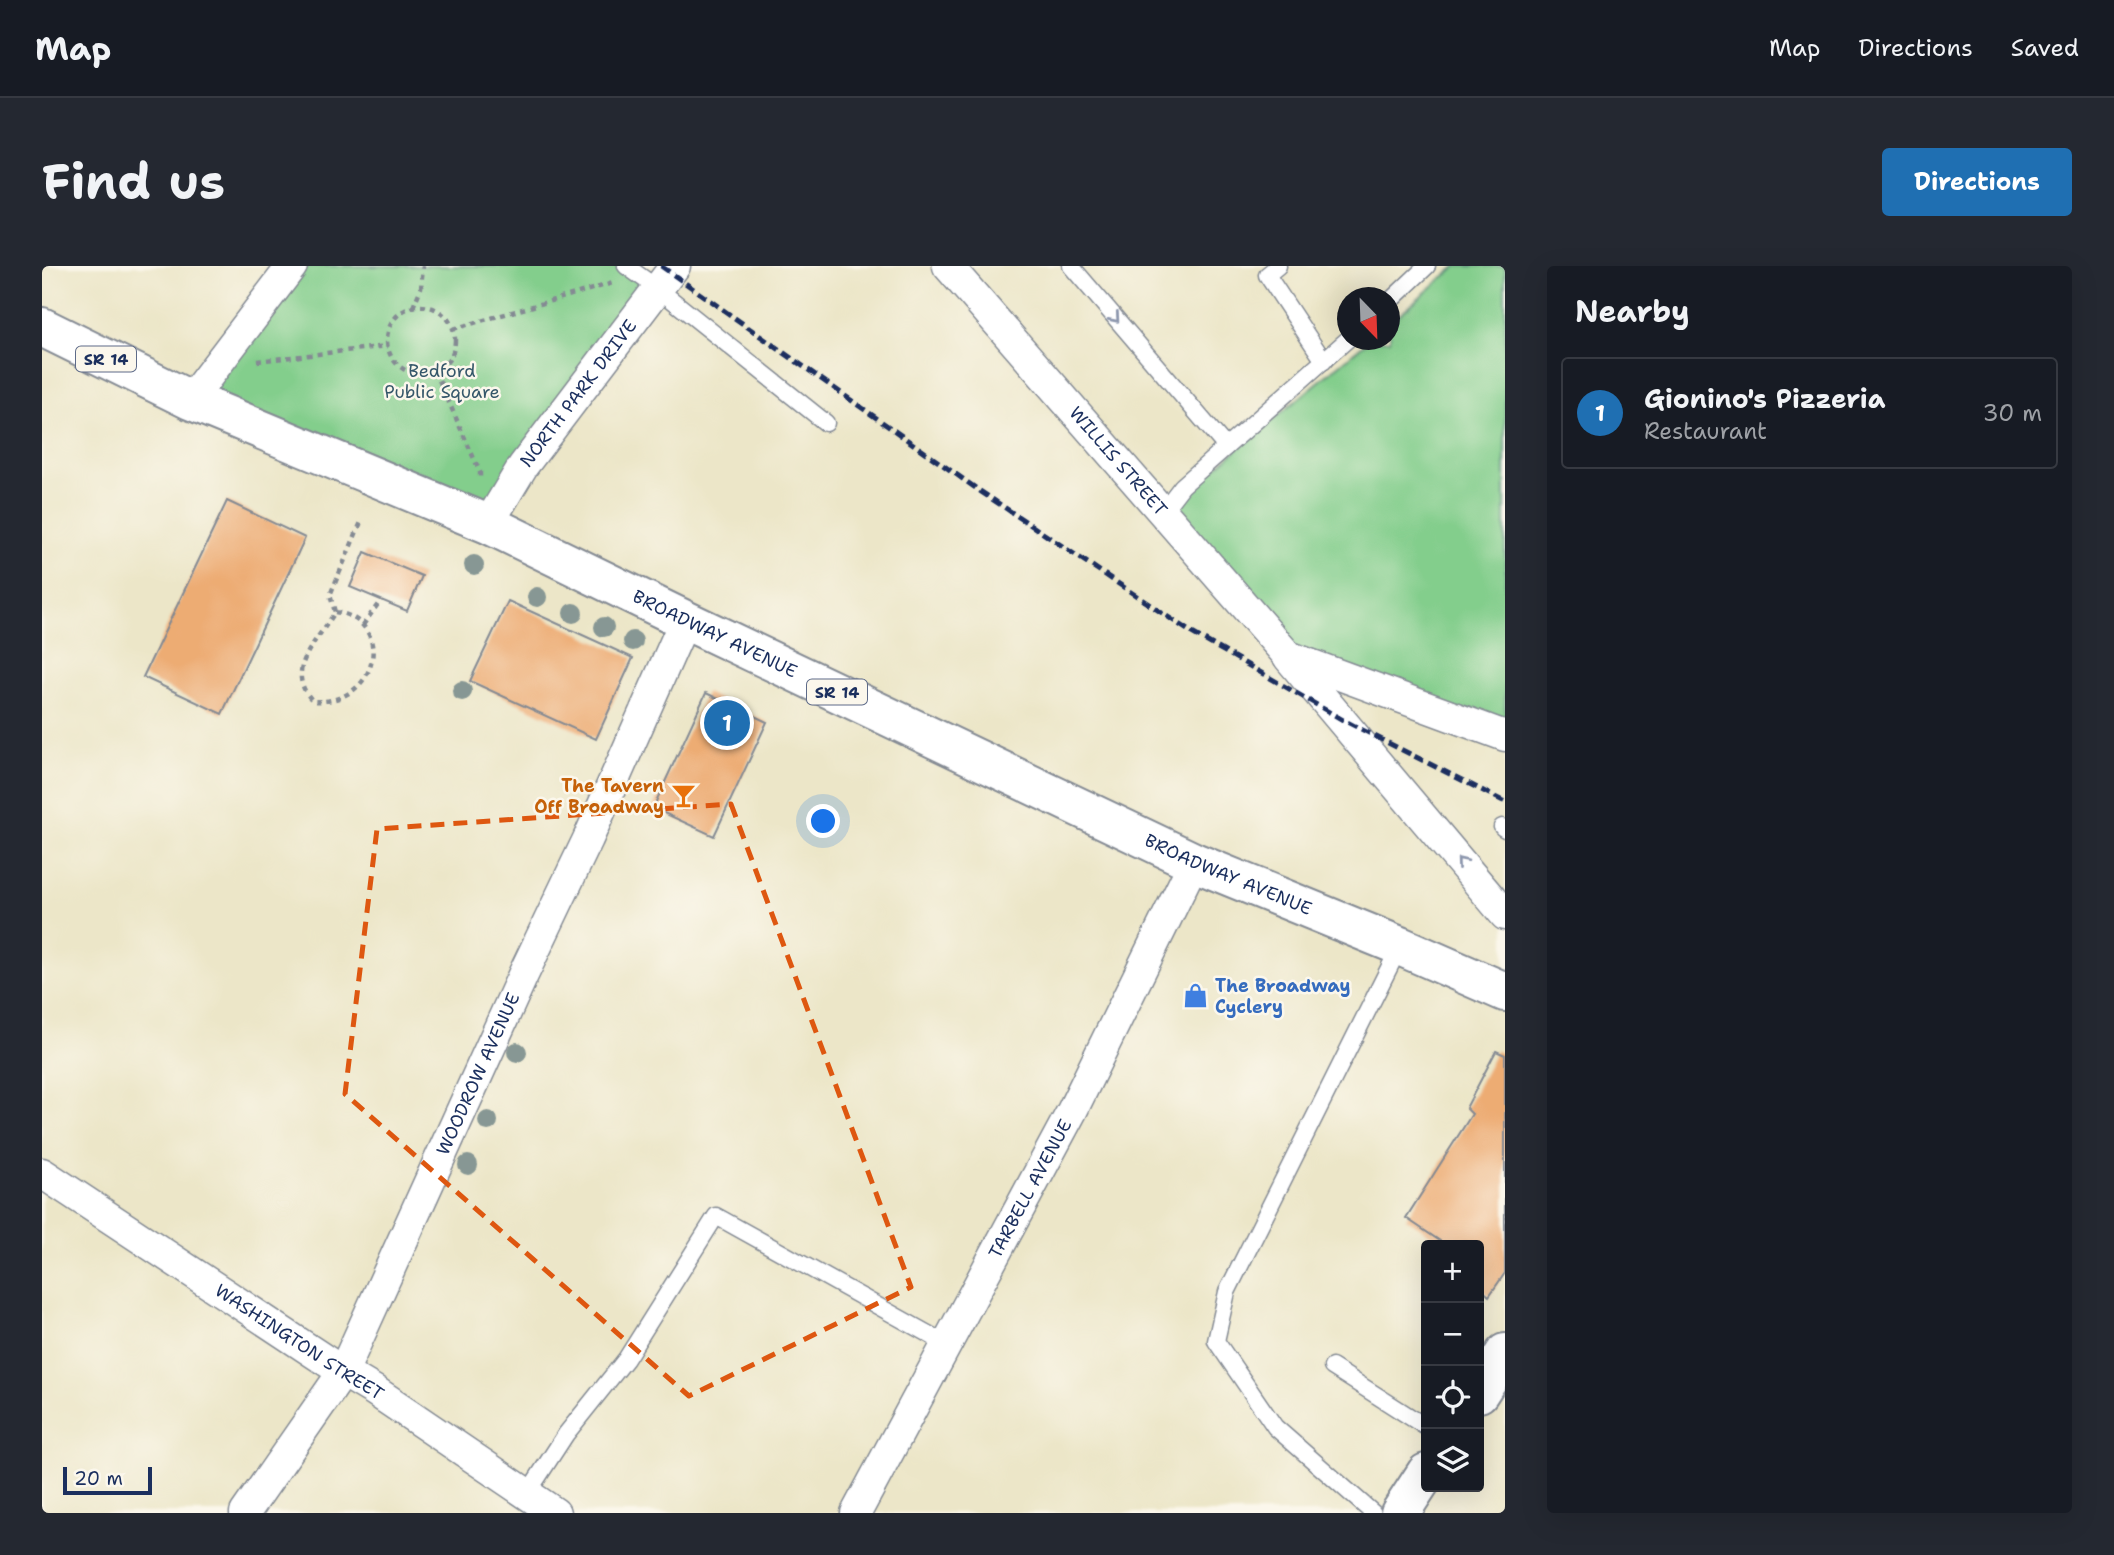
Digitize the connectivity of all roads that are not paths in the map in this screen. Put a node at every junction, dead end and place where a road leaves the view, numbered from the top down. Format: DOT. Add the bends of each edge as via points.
graph roads {
  1 [pos="292,266"];
  2 [pos="948,266"];
  3 [pos="1071,266"];
  4 [pos="1278,266"];
  5 [pos="1427,266"];
  6 [pos="623,274"];
  7 [pos="666,277"];
  8 [pos="1400,291"];
  9 [pos="42,327"];
  10 [pos="1337,349"];
  11 [pos="1324,361"];
  12 [pos="190,400"];
  13 [pos="827,423"];
  14 [pos="1226,447"];
  15 [pos="1162,512"];
  16 [pos="488,524"];
  17 [pos="685,620"];
  18 [pos="1288,656"];
  19 [pos="1505,736"];
  20 [pos="1194,862"];
  21 [pos="1505,915"];
  22 [pos="1400,946"];
  23 [pos="1505,992"];
  24 [pos="42,1173"];
  25 [pos="948,1345"];
  26 [pos="1505,1353"];
  27 [pos="1332,1367"];
  28 [pos="343,1373"];
  29 [pos="1484,1385"];
  30 [pos="1421,1424"];
  31 [pos="1421,1481"];
  32 [pos="527,1494"];
  33 [pos="245,1513"];
  34 [pos="555,1513"];
  35 [pos="856,1513"];
  36 [pos="1373,1513"];
  37 [pos="1401,1513"];
  1 -- 12 [label="street"];
  2 -- 15 [label="street, WILLIS STREET"];
  3 -- 14 [label="lane, one-way"];
  4 -- 11 [label="lane" via="1267,275"];
  5 -- 8 [label="lane"];
  6 -- 7 [label="lane"];
  7 -- 13 [label="lane"];
  7 -- 16 [label="street, NORTH PARK DRIVE" via="523,466"];
  9 -- 12 [label="main road, BROADWAY AVENUE / SR 14"];
  10 -- 11 [label="lane"];
  11 -- 14 [label="lane"];
  12 -- 16 [label="main road, BROADWAY AVENUE / SR 14"];
  14 -- 15 [label="lane" via="1182,486"];
  15 -- 18 [label="street, WILLIS STREET"];
  16 -- 17 [label="main road, BROADWAY AVENUE / SR 14"];
  17 -- 20 [label="main road, BROADWAY AVENUE / SR 14"];
  17 -- 28 [label="street, WOODROW AVENUE"];
  18 -- 19 [label="street, WILLIS STREET"];
  21 -- 18 [label="street, WILLIS STREET, one-way"];
  20 -- 22 [label="main road, BROADWAY AVENUE / SR 14"];
  20 -- 25 [label="street, TARBELL AVENUE" via="1072,1111"];
  22 -- 23 [label="main road, BROADWAY AVENUE / SR 14"];
  22 -- 36 [label="lane" via="1227,1292 1216,1341 1275,1427"];
  24 -- 28 [label="street, WASHINGTON STREET"];
  25 -- 32 [label="lane" via="716,1216 626,1359 566,1434"];
  25 -- 35 [label="street, TARBELL AVENUE"];
  26 -- 29 [label="main road"];
  27 -- 30 [label="lane"];
  28 -- 32 [label="street, WASHINGTON STREET"];
  28 -- 33 [label="street, WOODROW AVENUE"];
  31 -- 37 [label="main road"];
  32 -- 34 [label="street, WASHINGTON STREET"];
}
